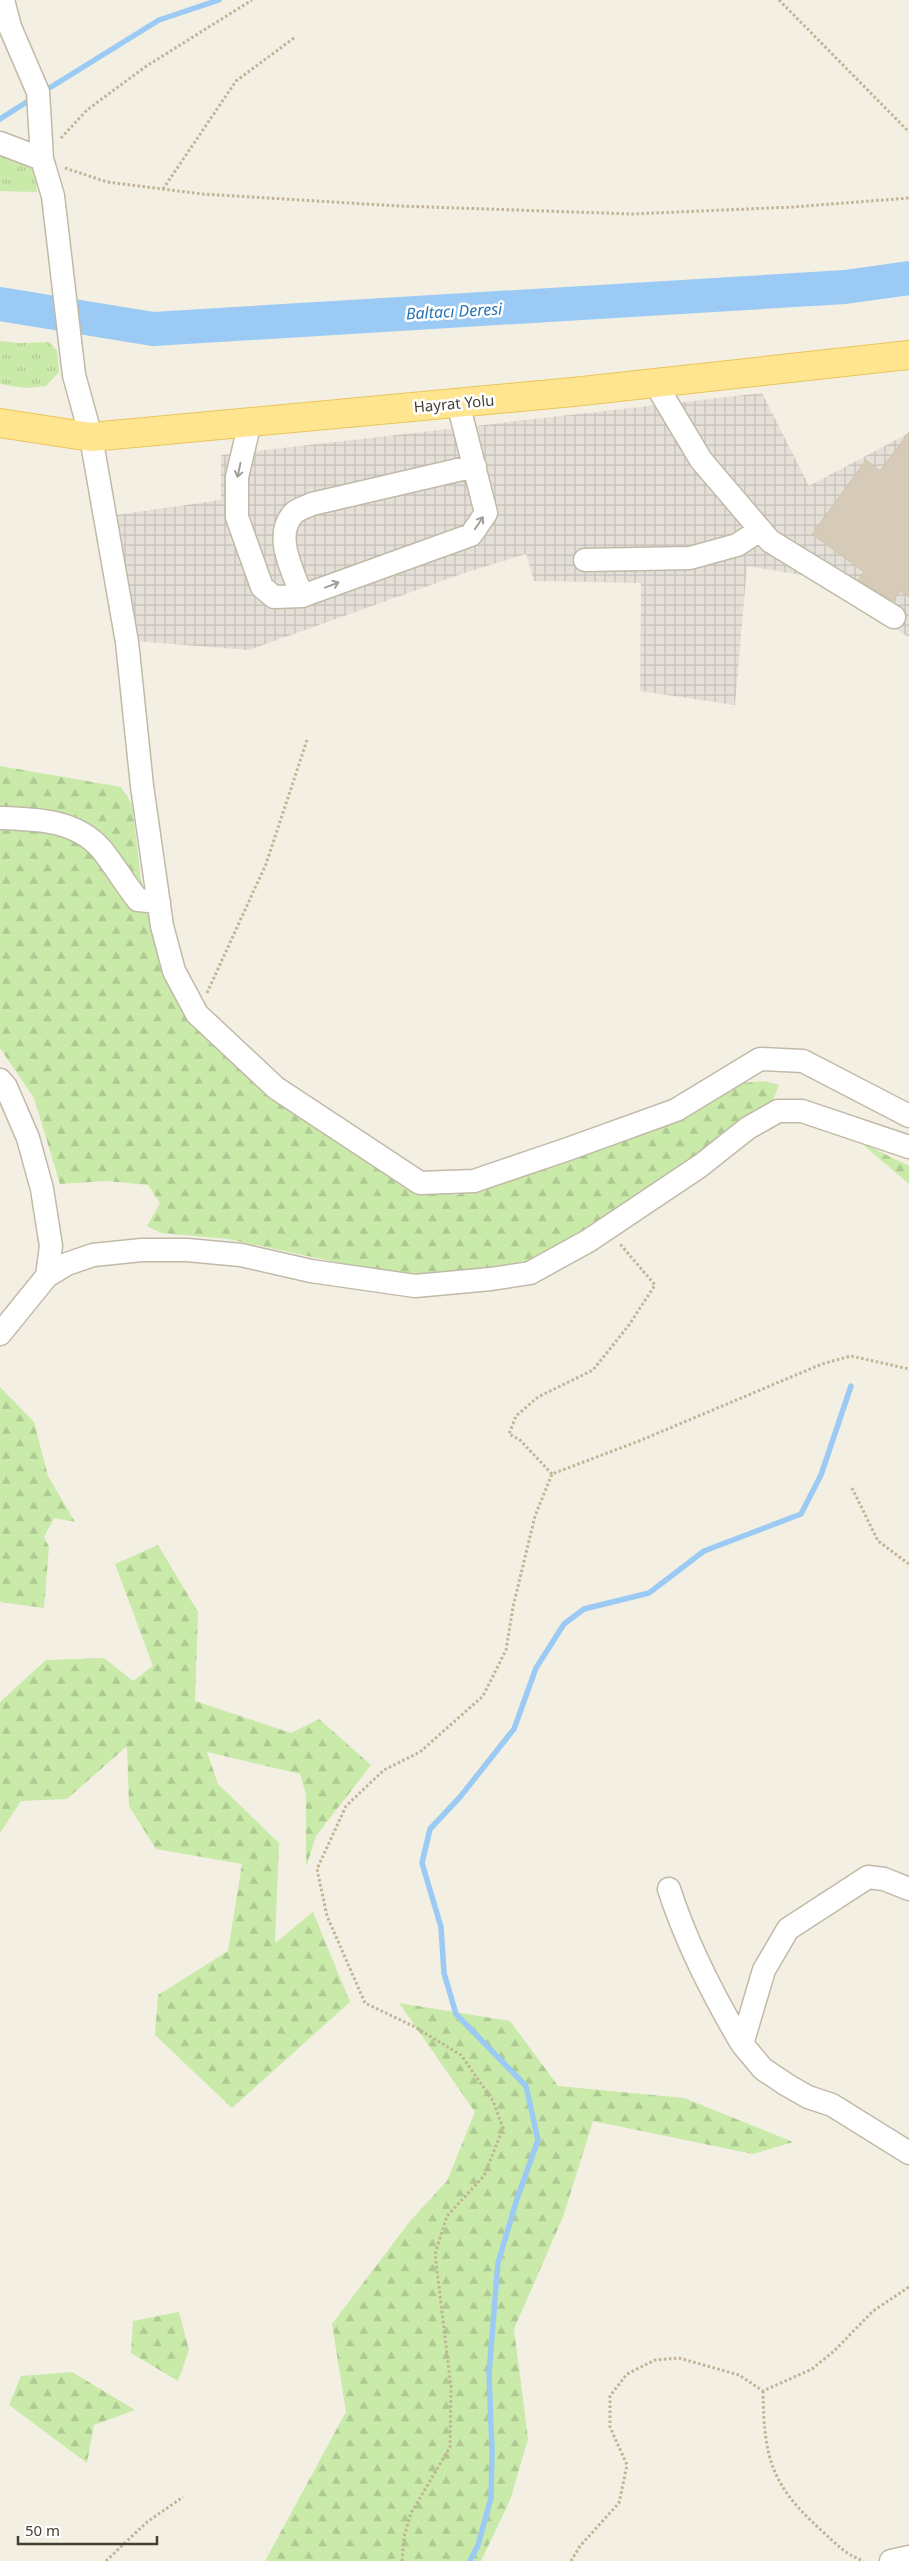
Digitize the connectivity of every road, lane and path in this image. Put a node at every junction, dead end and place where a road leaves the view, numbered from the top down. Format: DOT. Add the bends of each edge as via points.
graph roads {
  1 [pos="3,0"];
  2 [pos="252,0"];
  3 [pos="779,0"];
  4 [pos="294,38"];
  5 [pos="909,132"];
  6 [pos="0,143"];
  7 [pos="42,159"];
  8 [pos="163,189"];
  9 [pos="909,198"];
  10 [pos="909,355"];
  11 [pos="655,383"];
  12 [pos="458,403"];
  13 [pos="250,422"];
  14 [pos="0,423"];
  15 [pos="91,437"];
  16 [pos="475,466"];
  17 [pos="760,530"];
  18 [pos="585,560"];
  19 [pos="302,596"];
  20 [pos="894,617"];
  21 [pos="307,740"];
  22 [pos="0,818"];
  23 [pos="159,902"];
  24 [pos="197,1014"];
  25 [pos="0,1080"];
  26 [pos="909,1116"];
  27 [pos="909,1147"];
  28 [pos="607,1228"];
  29 [pos="47,1276"];
  30 [pos="0,1334"];
  31 [pos="909,1369"];
  32 [pos="552,1474"];
  33 [pos="852,1488"];
  34 [pos="909,1564"];
  35 [pos="669,1888"];
  36 [pos="909,1889"];
  37 [pos="742,2044"];
  38 [pos="909,2153"];
  39 [pos="909,2287"];
  40 [pos="763,2391"];
  41 [pos="183,2497"];
  42 [pos="909,2557"];
  43 [pos="106,2561"];
  44 [pos="402,2561"];
  45 [pos="571,2561"];
  46 [pos="864,2561"];
  47 [pos="891,2561"];
  1 -- 7 [label="street" via="10,27 38,92"];
  2 -- 7 [label="path" via="145,67 87,110"];
  3 -- 5 [label="path"];
  4 -- 8 [label="path" via="236,81"];
  6 -- 7 [label="street"];
  7 -- 8 [label="path" via="107,182"];
  7 -- 15 [label="street" via="53,196 74,375"];
  8 -- 9 [label="path" via="399,206 632,214 793,208"];
  10 -- 11 [label="main road, Hayrat Yolu"];
  11 -- 12 [label="main road, Hayrat Yolu"];
  11 -- 17 [label="street" via="701,460"];
  12 -- 13 [label="main road, Hayrat Yolu"];
  12 -- 16 [label="street"];
  13 -- 15 [label="main road, Hayrat Yolu"];
  13 -- 19 [label="street, one-way" via="237,477 237,517 262,587 274,597"];
  14 -- 15 [label="main road, Hayrat Yolu"];
  15 -- 23 [label="street" via="127,642 142,786"];
  19 -- 16 [label="street, one-way" via="472,535 486,513"];
  16 -- 19 [label="street" via="312,504 294,513 284,530 287,553"];
  17 -- 18 [label="street" via="738,545 690,558"];
  17 -- 20 [label="street" via="770,542"];
  21 -- 24 [label="path" via="266,864"];
  22 -- 23 [label="street" via="36,819 75,828 102,849 138,900"];
  23 -- 24 [label="street" via="174,971"];
  24 -- 26 [label="street" via="276,1088 420,1183 474,1182 568,1150 676,1110 760,1060 803,1061"];
  25 -- 29 [label="street" via="28,1138 42,1189 51,1246"];
  27 -- 28 [label="street" via="802,1112 778,1111 748,1128 700,1166"];
  28 -- 29 [label="street" via="530,1272 415,1286 311,1271 241,1255 187,1250 93,1255 67,1264"];
  28 -- 32 [label="path" via="655,1285 630,1325 593,1370 538,1397 516,1416 509,1434 520,1440"];
  29 -- 30 [label="street"];
  31 -- 32 [label="path" via="851,1356 822,1364"];
  32 -- 44 [label="path" via="535,1516 506,1650 482,1696 420,1752 384,1770 346,1806 317,1869 327,1916 365,2003 415,2027 461,2055 493,2101 503,2128 484,2176 447,2216 435,2254 451,2387 450,2447 411,2513"];
  33 -- 34 [label="path" via="878,1541"];
  35 -- 37 [label="street" via="678,1916 722,2011"];
  36 -- 37 [label="street" via="884,1878 868,1877 788,1929 764,1970"];
  37 -- 38 [label="street" via="764,2069 788,2085 832,2106"];
  39 -- 40 [label="path" via="873,2310 834,2352 812,2369"];
  40 -- 45 [label="path" via="739,2375 679,2358 655,2360 627,2374 610,2396 610,2427 627,2465 619,2503 580,2546"];
  40 -- 46 [label="path" via="764,2430 774,2474 802,2513 848,2555"];
  41 -- 43 [label="path" via="147,2522"];
  42 -- 47 [label="street"];
}
